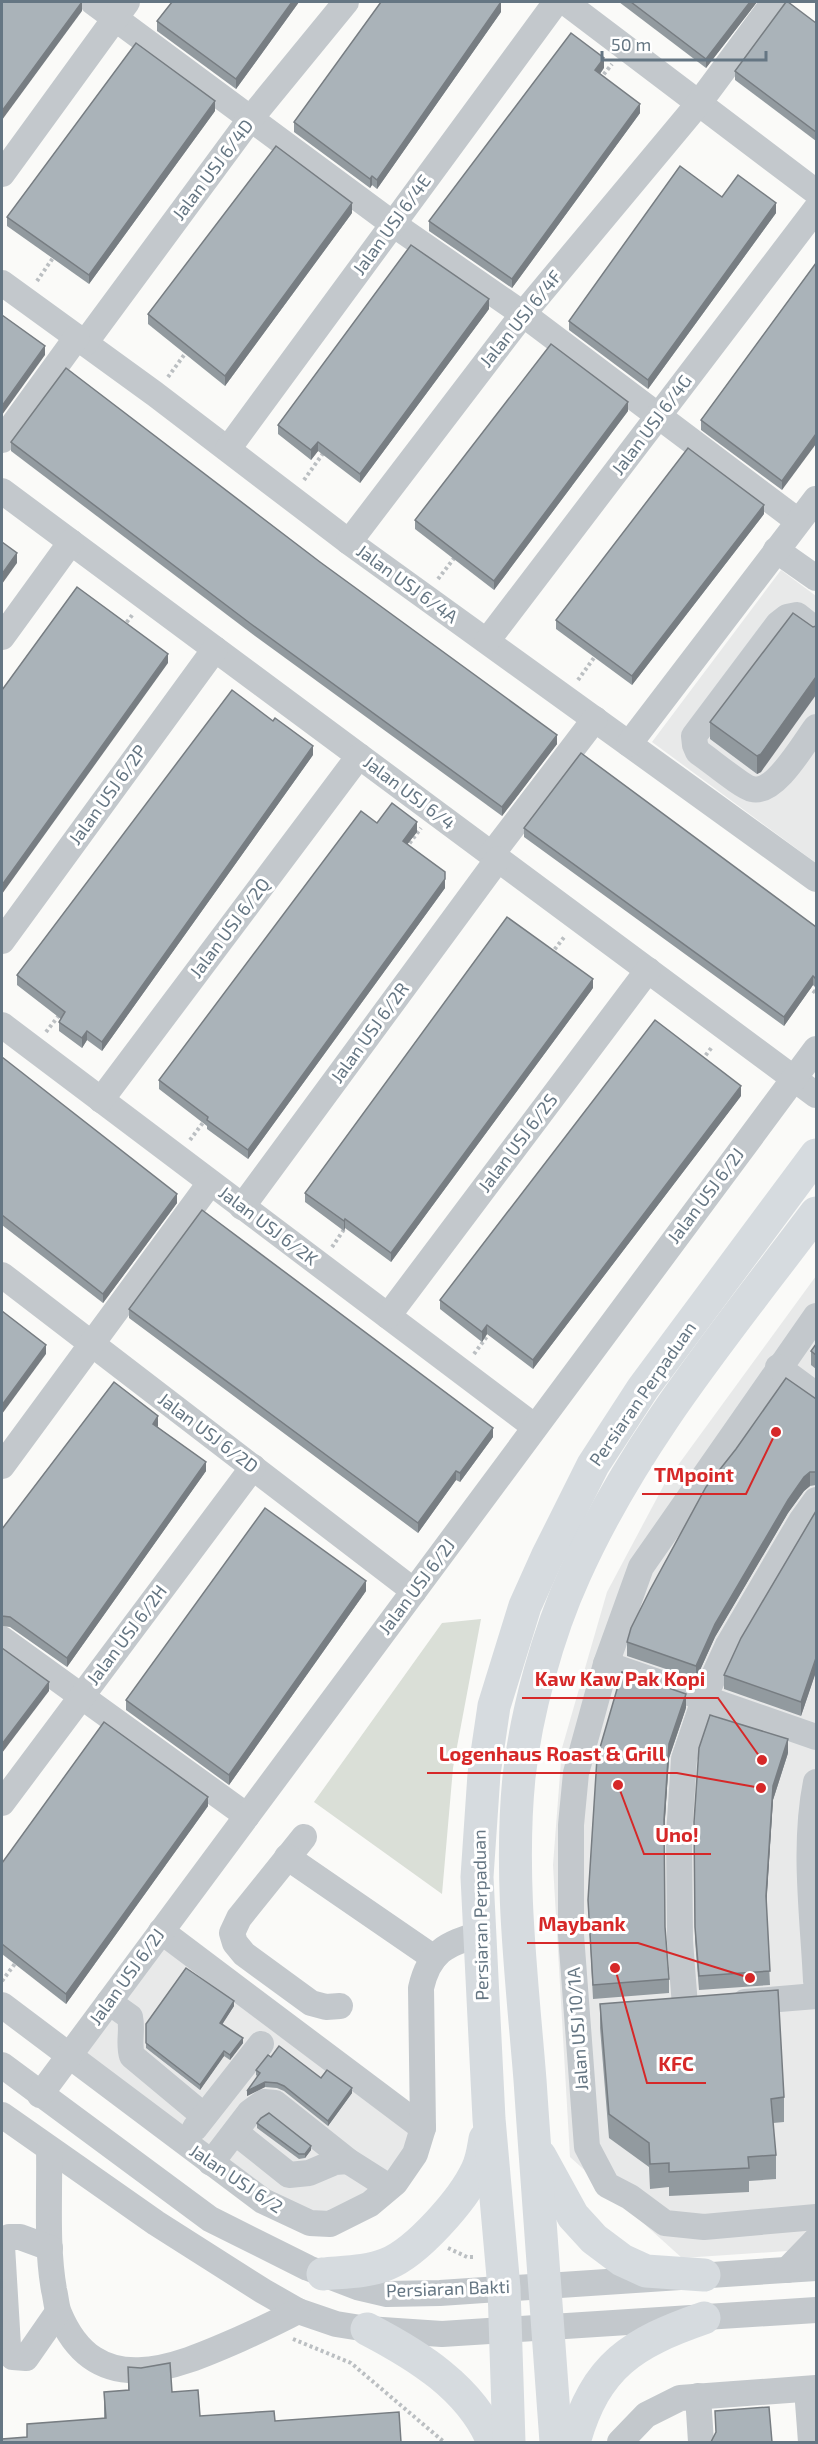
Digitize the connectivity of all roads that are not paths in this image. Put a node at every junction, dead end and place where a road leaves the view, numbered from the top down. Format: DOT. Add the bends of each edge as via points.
graph roads {
  1 [pos="93,2"];
  2 [pos="346,2"];
  3 [pos="556,2"];
  4 [pos="565,2"];
  5 [pos="774,2"];
  6 [pos="121,10"];
  7 [pos="699,103"];
  8 [pos="251,118"];
  9 [pos="2,174"];
  10 [pos="816,192"];
  11 [pos="816,208"];
  12 [pos="393,224"];
  13 [pos="2,282"];
  14 [pos="523,315"];
  15 [pos="81,340"];
  16 [pos="659,415"];
  17 [pos="2,440"];
  18 [pos="228,448"];
  19 [pos="2,491"];
  20 [pos="816,499"];
  21 [pos="798,521"];
  22 [pos="70,542"];
  23 [pos="349,542"];
  24 [pos="776,550"];
  25 [pos="816,578"];
  26 [pos="816,630"];
  27 [pos="2,637"];
  28 [pos="487,641"];
  29 [pos="215,649"];
  30 [pos="595,719"];
  31 [pos="816,727"];
  32 [pos="629,744"];
  33 [pos="359,756"];
  34 [pos="495,857"];
  35 [pos="816,879"];
  36 [pos="2,941"];
  37 [pos="648,970"];
  38 [pos="2,1025"];
  39 [pos="816,1049"];
  40 [pos="794,1078"];
  41 [pos="816,1095"];
  42 [pos="101,1100"];
  43 [pos="816,1155"];
  44 [pos="210,1182"];
  45 [pos="242,1207"];
  46 [pos="816,1213"];
  47 [pos="2,1275"];
  48 [pos="388,1316"];
  49 [pos="816,1316"];
  50 [pos="91,1344"];
  51 [pos="778,1367"];
  52 [pos="816,1395"];
  53 [pos="536,1427"];
  54 [pos="2,1466"];
  55 [pos="253,1467"];
  56 [pos="816,1500"];
  57 [pos="414,1591"];
  58 [pos="2,1639"];
  59 [pos="606,1664"];
  60 [pos="81,1696"];
  61 [pos="704,1698"];
  62 [pos="816,1737"];
  63 [pos="816,1782"];
  64 [pos="2,1803"];
  65 [pos="247,1816"];
  66 [pos="304,1837"];
  67 [pos="287,1857"];
  68 [pos="813,1860"];
  69 [pos="162,1931"];
  70 [pos="480,1934"];
  71 [pos="434,1958"];
  72 [pos="816,1965"];
  73 [pos="816,1996"];
  74 [pos="109,2002"];
  75 [pos="2,2005"];
  76 [pos="340,2006"];
  77 [pos="261,2044"];
  78 [pos="68,2057"];
  79 [pos="2,2065"];
  80 [pos="40,2095"];
  81 [pos="2,2115"];
  82 [pos="204,2116"];
  83 [pos="489,2119"];
  84 [pos="423,2128"];
  85 [pos="235,2132"];
  86 [pos="184,2143"];
  87 [pos="534,2146"];
  88 [pos="49,2149"];
  89 [pos="348,2160"];
  90 [pos="211,2163"];
  91 [pos="389,2187"];
  92 [pos="816,2217"];
  93 [pos="816,2240"];
  94 [pos="50,2248"];
  95 [pos="816,2268"];
  96 [pos="788,2270"];
  97 [pos="323,2274"];
  98 [pos="704,2275"];
  99 [pos="545,2285"];
  100 [pos="504,2288"];
  101 [pos="816,2310"];
  102 [pos="298,2311"];
  103 [pos="58,2312"];
  104 [pos="704,2318"];
  105 [pos="548,2327"];
  106 [pos="368,2329"];
  107 [pos="506,2329"];
  108 [pos="812,2389"];
  109 [pos="698,2397"];
  110 [pos="494,2442"];
  111 [pos="509,2442"];
  112 [pos="556,2442"];
  113 [pos="574,2442"];
  114 [pos="620,2442"];
  115 [pos="701,2442"];
  116 [pos="811,2442"];
  1 -- 6 [label="street"];
  2 -- 8 [label="street, Jalan USJ 6/4D"];
  3 -- 12 [label="street, Jalan USJ 6/4E"];
  4 -- 7 [label="street"];
  5 -- 7 [label="street, Jalan USJ 6/4F"];
  6 -- 8 [label="street"];
  6 -- 9 [label="street"];
  7 -- 10 [label="street"];
  7 -- 14 [label="street, Jalan USJ 6/4F"];
  8 -- 12 [label="street"];
  8 -- 15 [label="street, Jalan USJ 6/4D"];
  11 -- 16 [label="street, Jalan USJ 6/4G"];
  12 -- 14 [label="street"];
  12 -- 18 [label="street, Jalan USJ 6/4E"];
  13 -- 15 [label="street, Jalan USJ 6/4A"];
  14 -- 16 [label="street"];
  14 -- 23 [label="street, Jalan USJ 6/4F"];
  15 -- 17 [label="street, Jalan USJ 6/4D"];
  15 -- 18 [label="street, Jalan USJ 6/4A"];
  16 -- 21 [label="street"];
  16 -- 28 [label="street, Jalan USJ 6/4G"];
  18 -- 23 [label="street, Jalan USJ 6/4A"];
  19 -- 22 [label="street, Jalan USJ 6/4"];
  20 -- 21 [label="street"];
  21 -- 24 [label="street"];
  22 -- 27 [label="street"];
  22 -- 29 [label="street, Jalan USJ 6/4"];
  23 -- 28 [label="street, Jalan USJ 6/4A"];
  24 -- 25 [label="street"];
  24 -- 32 [label="street"];
  26 -- 31 [label="street" via="797,615 778,624 694,736 694,745 698,752 751,789 762,789 775,782"];
  28 -- 30 [label="street, Jalan USJ 6/4A"];
  29 -- 33 [label="street, Jalan USJ 6/4"];
  29 -- 36 [label="street, Jalan USJ 6/2P"];
  30 -- 32 [label="street, Jalan USJ 6/4A"];
  30 -- 34 [label="street, Jalan USJ 6/2R"];
  32 -- 35 [label="street, Jalan USJ 6/4A"];
  33 -- 34 [label="street, Jalan USJ 6/4"];
  33 -- 42 [label="street, Jalan USJ 6/2Q"];
  34 -- 37 [label="street, Jalan USJ 6/4"];
  34 -- 45 [label="street, Jalan USJ 6/2R"];
  37 -- 40 [label="street, Jalan USJ 6/4"];
  37 -- 48 [label="street, Jalan USJ 6/2S"];
  38 -- 42 [label="street, Jalan USJ 6/2K"];
  39 -- 40 [label="street"];
  40 -- 41 [label="street, Jalan USJ 6/4"];
  40 -- 53 [label="street, Jalan USJ 6/2J"];
  42 -- 44 [label="street, Jalan USJ 6/2K"];
  43 -- 70 [label="main road, Persiaran Perpaduan" via="617,1426 572,1506 525,1606 494,1706 484,1774 477,1876"];
  44 -- 45 [label="street, Jalan USJ 6/2K"];
  44 -- 50 [label="street"];
  45 -- 48 [label="street, Jalan USJ 6/2K"];
  46 -- 87 [label="main road, Persiaran Perpaduan" via="633,1462 600,1520 554,1627 528,1727 519,1776 517,1827 518,1920"];
  47 -- 50 [label="street, Jalan USJ 6/2D"];
  48 -- 53 [label="street, Jalan USJ 6/2K"];
  49 -- 51 [label="street, Jalan USJ 10/1A"];
  50 -- 54 [label="street"];
  50 -- 55 [label="street, Jalan USJ 6/2D"];
  51 -- 52 [label="street"];
  51 -- 59 [label="street, Jalan USJ 10/1A" via="641,1567"];
  53 -- 57 [label="street, Jalan USJ 6/2J"];
  55 -- 57 [label="street, Jalan USJ 6/2D"];
  55 -- 60 [label="street, Jalan USJ 6/2H"];
  56 -- 61 [label="street" via="728,1645"];
  57 -- 65 [label="street, Jalan USJ 6/2J"];
  58 -- 60 [label="street"];
  59 -- 61 [label="street"];
  59 -- 92 [label="street, Jalan USJ 10/1A" via="576,1773 571,1826 571,1935 587,2014 587,2147 607,2185 665,2223 704,2227"];
  60 -- 64 [label="street, Jalan USJ 6/2H"];
  60 -- 65 [label="street"];
  61 -- 62 [label="street"];
  61 -- 73 [label="street" via="684,1759 679,1835 680,1941 695,2006"];
  63 -- 68 [label="street"];
  65 -- 69 [label="street, Jalan USJ 6/2J"];
  66 -- 67 [label="street"];
  67 -- 71 [label="street"];
  67 -- 76 [label="street" via="239,1918 232,1933 235,1943 244,1954 311,2003"];
  68 -- 72 [label="street"];
  69 -- 74 [label="street, Jalan USJ 6/2J"];
  69 -- 84 [label="street"];
  70 -- 71 [label="street, Jalan USJ 6/2" via="455,1941"];
  70 -- 83 [label="main road, Persiaran Perpaduan"];
  71 -- 84 [label="street, Jalan USJ 6/2" via="425,1970 421,1988"];
  74 -- 78 [label="street, Jalan USJ 6/2J"];
  74 -- 82 [label="street" via="130,2017 132,2056"];
  75 -- 78 [label="street, Jalan USJ 6/2"];
  77 -- 82 [label="street"];
  78 -- 80 [label="street, Jalan USJ 6/2J"];
  78 -- 86 [label="street, Jalan USJ 6/2"];
  79 -- 80 [label="street, Persiaran Bakti"];
  80 -- 97 [label="street, Persiaran Bakti" via="210,2219"];
  81 -- 88 [label="street"];
  82 -- 86 [label="street"];
  83 -- 97 [label="main road" via="476,2172 411,2251 387,2264"];
  83 -- 100 [label="main road, Persiaran Perpaduan"];
  84 -- 91 [label="street, Jalan USJ 6/2" via="415,2154"];
  85 -- 89 [label="street" via="289,2175 309,2174"];
  85 -- 89 [label="street" via="250,2112 264,2102 275,2103"];
  85 -- 90 [label="street"];
  86 -- 90 [label="street, Jalan USJ 6/2"];
  87 -- 98 [label="main road" via="573,2216 622,2260 646,2271"];
  87 -- 99 [label="main road, Persiaran Perpaduan"];
  88 -- 94 [label="street"];
  88 -- 102 [label="street" via="156,2223"];
  89 -- 91 [label="street"];
  90 -- 91 [label="street, Jalan USJ 6/2" via="263,2202 310,2223 330,2224 349,2216"];
  93 -- 96 [label="street"];
  94 -- 103 [label="street"];
  94 -- 103 [label="street" via="20,2237 9,2237 2,2246 8,2346 13,2357 26,2358"];
  95 -- 96 [label="street, Persiaran Bakti"];
  96 -- 98 [label="street, Persiaran Bakti"];
  97 -- 100 [label="street, Persiaran Bakti" via="387,2294"];
  98 -- 99 [label="street, Persiaran Bakti"];
  99 -- 100 [label="street, Persiaran Bakti"];
  99 -- 105 [label="main road, Persiaran Perpaduan"];
  100 -- 107 [label="main road, Persiaran Perpaduan"];
  101 -- 104 [label="street"];
  102 -- 103 [label="street" via="216,2351 158,2370 122,2371 88,2356"];
  102 -- 106 [label="street" via="336,2324"];
  104 -- 105 [label="street"];
  104 -- 113 [label="main road" via="664,2332 618,2361 586,2407"];
  105 -- 107 [label="street"];
  105 -- 112 [label="main road, Persiaran Perpaduan"];
  106 -- 107 [label="street" via="442,2334"];
  106 -- 110 [label="main road" via="435,2369 477,2413"];
  107 -- 111 [label="main road, Persiaran Perpaduan"];
  108 -- 109 [label="street"];
  108 -- 116 [label="street"];
  109 -- 114 [label="street" via="680,2398 646,2415"];
  109 -- 115 [label="street"];
}
